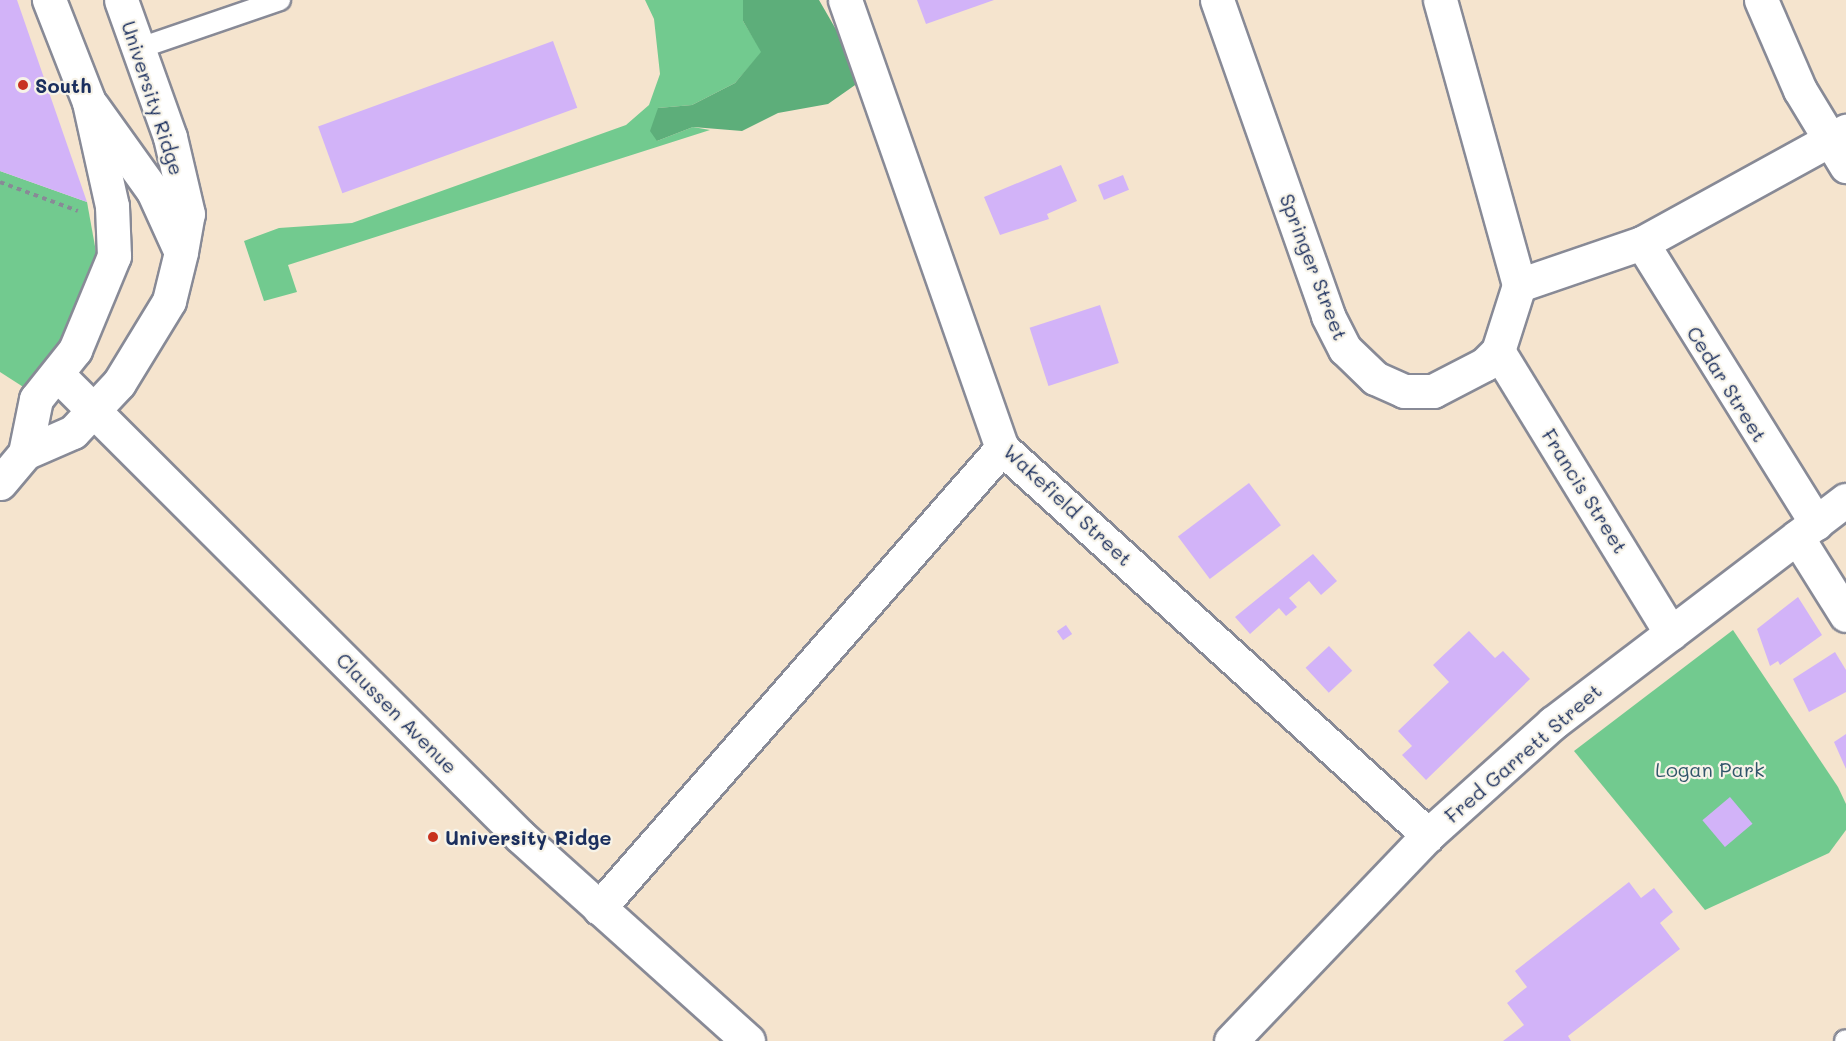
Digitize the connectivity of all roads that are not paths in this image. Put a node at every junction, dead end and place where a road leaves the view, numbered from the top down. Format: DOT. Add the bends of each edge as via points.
graph roads {
  1 [pos="49,0"];
  2 [pos="121,0"];
  3 [pos="280,0"];
  4 [pos="845,0"];
  5 [pos="1217,0"];
  6 [pos="1440,0"];
  7 [pos="1761,0"];
  8 [pos="140,48"];
  9 [pos="89,102"];
  10 [pos="1841,146"];
  11 [pos="1642,243"];
  12 [pos="181,252"];
  13 [pos="1519,285"];
  14 [pos="1498,351"];
  15 [pos="57,374"];
  16 [pos="93,409"];
  17 [pos="1002,448"];
  18 [pos="25,453"];
  19 [pos="0,483"];
  20 [pos="1846,500"];
  21 [pos="1806,530"];
  22 [pos="1846,615"];
  23 [pos="1671,633"];
  24 [pos="1428,835"];
  25 [pos="599,908"];
  26 [pos="747,1041"];
  27 [pos="1231,1041"];
  1 -- 9 [label="street, University Ridge"];
  2 -- 8 [label="street, University Ridge"];
  3 -- 8 [label="lane"];
  4 -- 17 [label="street, Wakefield Street"];
  5 -- 14 [label="street, Springer Street" via="1328,316 1345,350 1375,378 1404,391 1433,391 1485,364"];
  6 -- 13 [label="street"];
  7 -- 10 [label="street" via="1776,40"];
  8 -- 12 [label="street, University Ridge" via="188,214"];
  9 -- 12 [label="street" via="153,190"];
  9 -- 15 [label="street, University Ridge" via="112,206 114,256 93,313"];
  10 -- 11 [label="street"];
  11 -- 13 [label="street"];
  11 -- 21 [label="street, Cedar Street"];
  12 -- 16 [label="street, University Ridge" via="169,300 145,347"];
  13 -- 14 [label="street"];
  14 -- 23 [label="street, Francis Street"];
  15 -- 16 [label="street, Claussen Avenue"];
  15 -- 18 [label="street, University Ridge" via="36,399"];
  16 -- 18 [label="street, University Ridge" via="73,432"];
  16 -- 25 [label="street, Claussen Avenue" via="521,837"];
  17 -- 24 [label="street, Wakefield Street"];
  17 -- 25 [label="street"];
  18 -- 19 [label="street, University Ridge"];
  20 -- 21 [label="street, Fred Garrett Street"];
  21 -- 22 [label="street, Cedar Street"];
  21 -- 23 [label="street, Fred Garrett Street"];
  23 -- 24 [label="street, Fred Garrett Street" via="1552,723"];
  24 -- 27 [label="street, Fred Garrett Street"];
  25 -- 26 [label="street, Claussen Avenue"];
}
